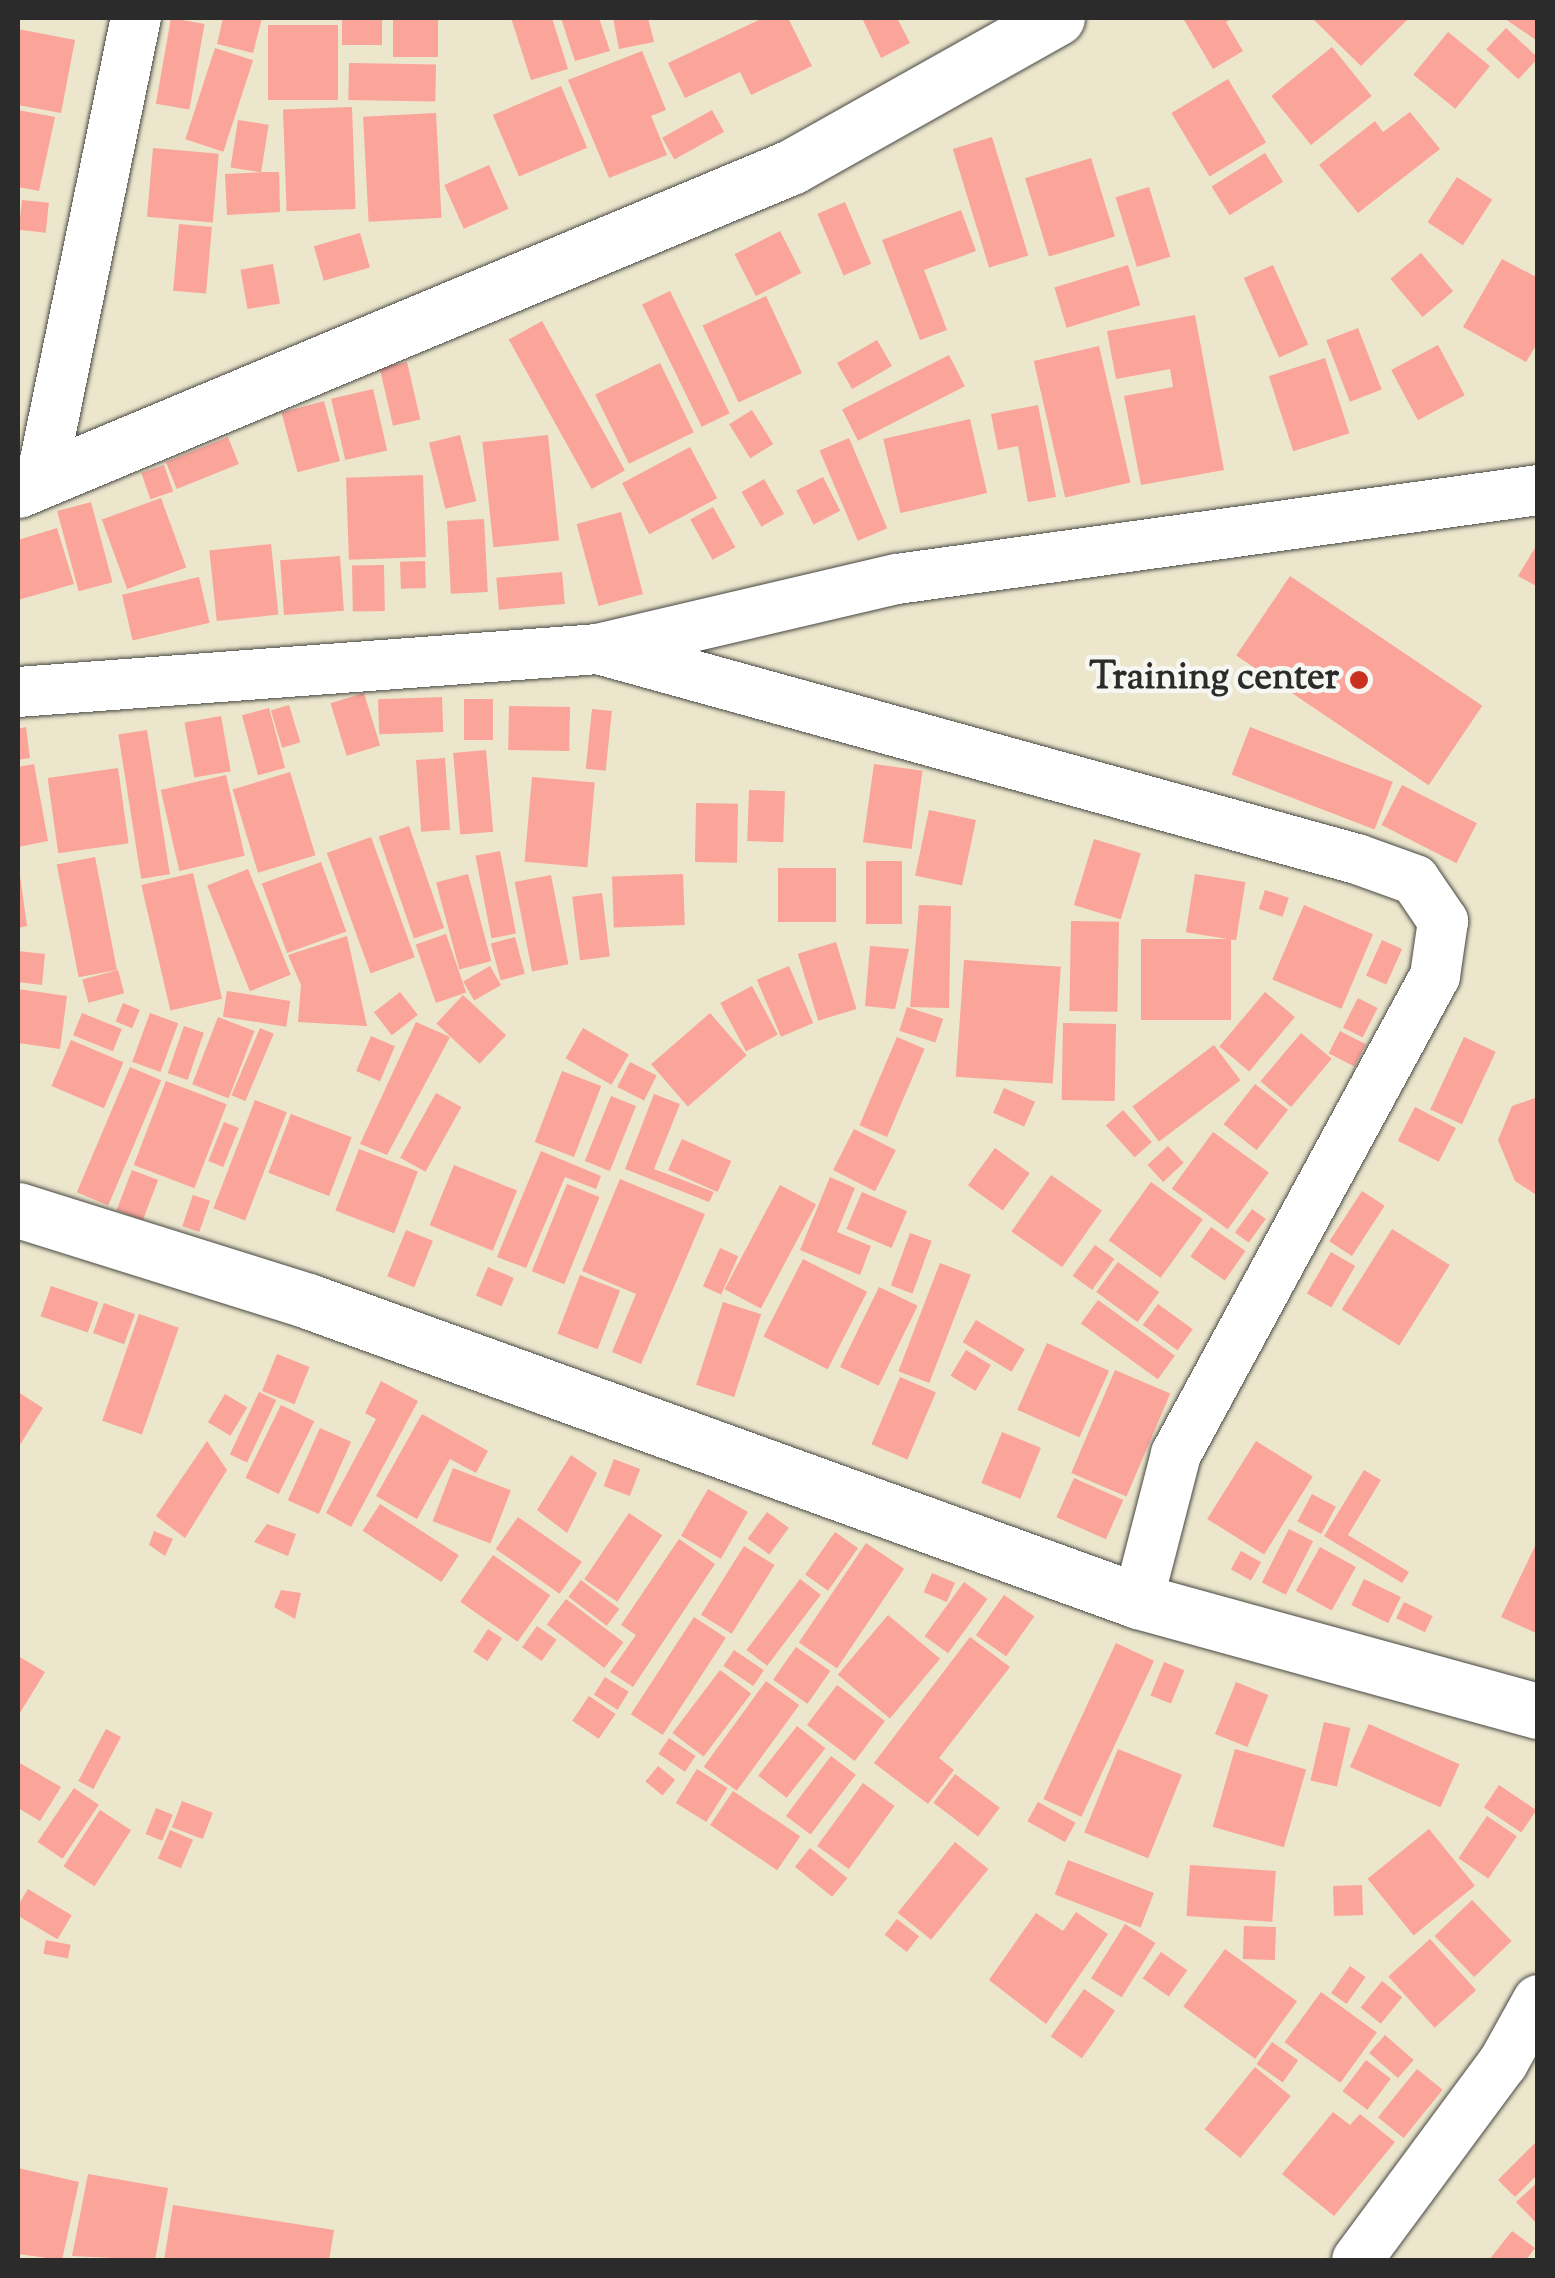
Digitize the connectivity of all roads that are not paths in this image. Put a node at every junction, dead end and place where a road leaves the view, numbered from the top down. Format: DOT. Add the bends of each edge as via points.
graph roads {
  1 [pos="136,18"];
  2 [pos="1057,18"];
  3 [pos="29,485"];
  4 [pos="1538,490"];
  5 [pos="598,649"];
  6 [pos="18,692"];
  7 [pos="18,1210"];
  8 [pos="1138,1601"];
  9 [pos="1538,1711"];
  10 [pos="1538,2000"];
  11 [pos="1356,2260"];
  1 -- 3 [label="street"];
  2 -- 3 [label="street" via="791,167"];
  4 -- 5 [label="street" via="896,579"];
  5 -- 6 [label="street"];
  5 -- 8 [label="street" via="1357,859 1415,880 1443,921 1435,976 1176,1454"];
  7 -- 8 [label="street" via="308,1301"];
  8 -- 9 [label="street"];
  10 -- 11 [label="street" via="1503,2062"];
}
